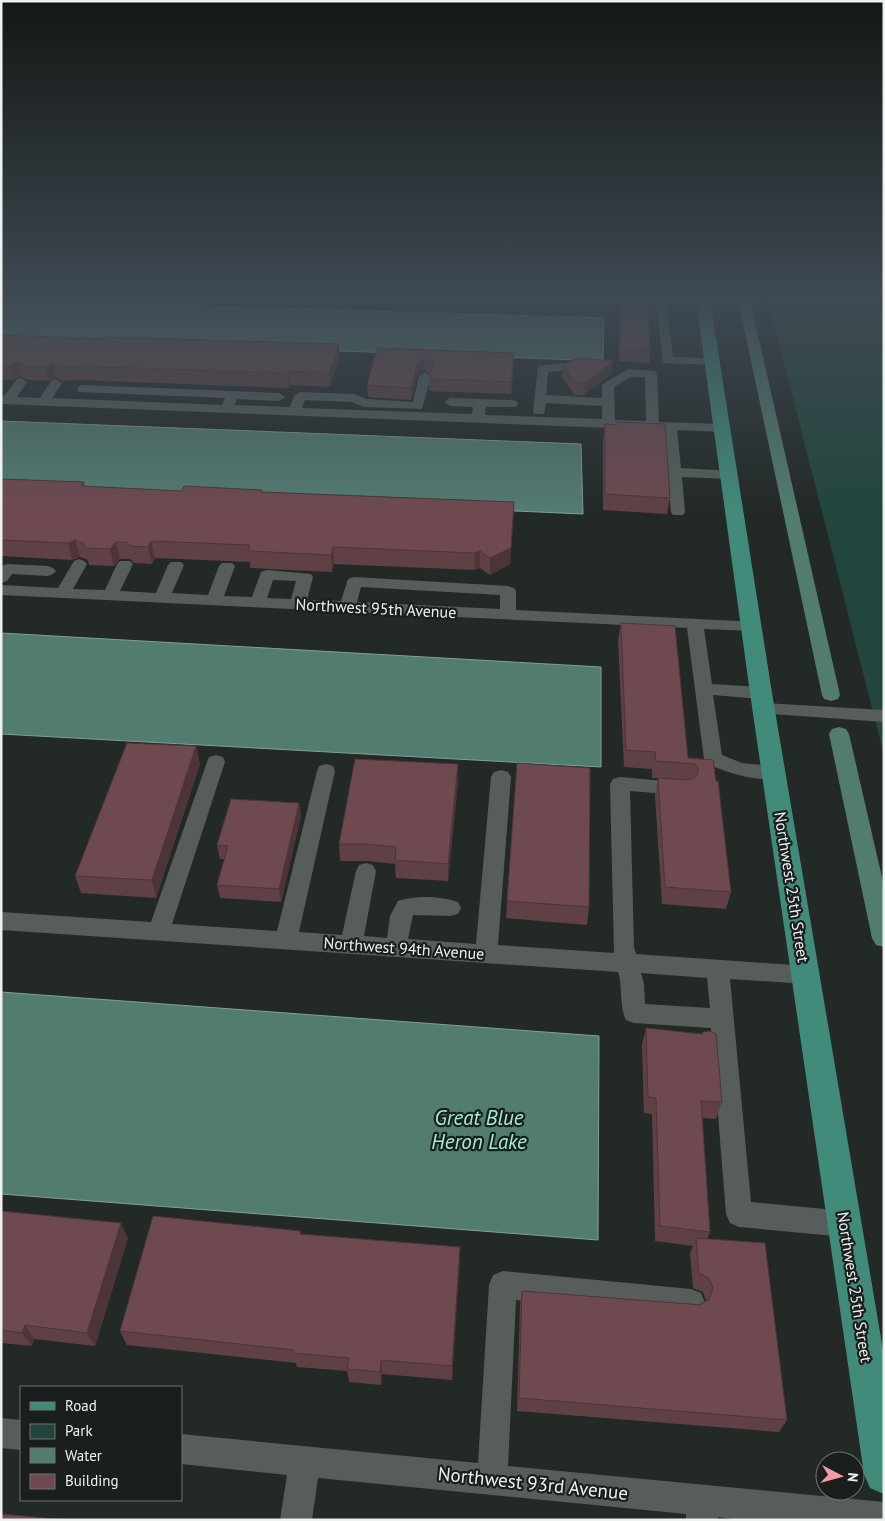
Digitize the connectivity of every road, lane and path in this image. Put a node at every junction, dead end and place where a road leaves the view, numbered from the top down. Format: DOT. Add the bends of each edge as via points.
graph roads {
  1 [pos="542,371"];
  2 [pos="713,371"];
  3 [pos="425,376"];
  4 [pos="21,382"];
  5 [pos="56,383"];
  6 [pos="83,389"];
  7 [pos="128,391"];
  8 [pos="233,395"];
  9 [pos="279,397"];
  10 [pos="540,399"];
  11 [pos="5,400"];
  12 [pos="573,401"];
  13 [pos="43,402"];
  14 [pos="450,402"];
  15 [pos="609,402"];
  16 [pos="480,403"];
  17 [pos="115,404"];
  18 [pos="512,404"];
  19 [pos="226,408"];
  20 [pos="295,410"];
  21 [pos="478,418"];
  22 [pos="539,420"];
  23 [pos="609,423"];
  24 [pos="653,425"];
  25 [pos="670,426"];
  26 [pos="722,428"];
  27 [pos="675,472"];
  28 [pos="730,475"];
  29 [pos="678,512"];
  30 [pos="79,564"];
  31 [pos="125,564"];
  32 [pos="176,565"];
  33 [pos="227,566"];
  34 [pos="48,571"];
  35 [pos="3,572"];
  36 [pos="1,590"];
  37 [pos="63,593"];
  38 [pos="110,596"];
  39 [pos="162,598"];
  40 [pos="214,600"];
  41 [pos="258,602"];
  42 [pos="298,604"];
  43 [pos="348,606"];
  44 [pos="508,614"];
  45 [pos="695,623"];
  46 [pos="752,626"];
  47 [pos="703,689"];
  48 [pos="763,701"];
  49 [pos="884,716"];
  50 [pos="216,762"];
  51 [pos="326,772"];
  52 [pos="774,772"];
  53 [pos="500,777"];
  54 [pos="684,788"];
  55 [pos="366,871"];
  56 [pos="450,908"];
  57 [pos="1,921"];
  58 [pos="158,933"];
  59 [pos="286,940"];
  60 [pos="351,945"];
  61 [pos="396,948"];
  62 [pos="486,954"];
  63 [pos="627,963"];
  64 [pos="718,969"];
  65 [pos="806,975"];
  66 [pos="722,1020"];
  67 [pos="845,1224"];
  68 [pos="691,1303"];
  69 [pos="1,1433"];
  70 [pos="20,1435"];
  71 [pos="182,1449"];
  72 [pos="305,1460"];
  73 [pos="884,1474"];
  74 [pos="492,1479"];
  75 [pos="702,1510"];
  76 [pos="884,1518"];
  77 [pos="296,1520"];
  1 -- 10 [label="street"];
  2 -- 26 [label="main road, Northwest 25th Street"];
  3 -- 20 [label="street" via="418,406 364,403 354,398 300,396"];
  4 -- 11 [label="street"];
  5 -- 13 [label="street"];
  6 -- 7 [label="street"];
  7 -- 8 [label="street"];
  7 -- 17 [label="street"];
  8 -- 9 [label="lane"];
  8 -- 19 [label="lane"];
  10 -- 12 [label="lane"];
  10 -- 22 [label="lane"];
  11 -- 13 [label="street"];
  12 -- 15 [label="street"];
  13 -- 17 [label="street"];
  14 -- 16 [label="street"];
  15 -- 23 [label="street"];
  15 -- 24 [label="street" via="608,386 628,373 651,374"];
  16 -- 18 [label="street"];
  16 -- 21 [label="street"];
  17 -- 19 [label="street"];
  19 -- 20 [label="street"];
  20 -- 21 [label="street"];
  21 -- 22 [label="street"];
  22 -- 23 [label="street"];
  23 -- 24 [label="street"];
  24 -- 25 [label="street"];
  25 -- 26 [label="street"];
  25 -- 27 [label="street"];
  26 -- 28 [label="main road, Northwest 25th Street"];
  27 -- 28 [label="street"];
  27 -- 29 [label="street"];
  28 -- 46 [label="main road, Northwest 25th Street"];
  30 -- 37 [label="street"];
  31 -- 38 [label="street"];
  32 -- 39 [label="street"];
  33 -- 40 [label="street"];
  34 -- 35 [label="street"];
  36 -- 37 [label="street, Northwest 95th Avenue"];
  37 -- 38 [label="street, Northwest 95th Avenue"];
  38 -- 39 [label="street, Northwest 95th Avenue"];
  39 -- 40 [label="street, Northwest 95th Avenue"];
  40 -- 41 [label="street, Northwest 95th Avenue"];
  41 -- 42 [label="street, Northwest 95th Avenue"];
  41 -- 42 [label="street" via="267,575 305,577"];
  42 -- 43 [label="street, Northwest 95th Avenue"];
  43 -- 44 [label="street, Northwest 95th Avenue"];
  43 -- 44 [label="street" via="354,582 508,591"];
  44 -- 45 [label="street, Northwest 95th Avenue"];
  45 -- 46 [label="street, Northwest 95th Avenue"];
  45 -- 47 [label="street"];
  46 -- 48 [label="main road, Northwest 25th Street"];
  47 -- 48 [label="street"];
  47 -- 52 [label="street" via="713,760 740,769"];
  48 -- 49 [label="street"];
  48 -- 52 [label="main road, Northwest 25th Street"];
  50 -- 58 [label="street"];
  51 -- 59 [label="street"];
  52 -- 65 [label="main road, Northwest 25th Street"];
  53 -- 62 [label="lane"];
  54 -- 63 [label="street" via="620,784 623,947"];
  55 -- 60 [label="lane"];
  56 -- 61 [label="street" via="406,907 400,916"];
  57 -- 58 [label="street, Northwest 94th Avenue"];
  58 -- 59 [label="street, Northwest 94th Avenue"];
  59 -- 60 [label="street, Northwest 94th Avenue"];
  60 -- 61 [label="street, Northwest 94th Avenue"];
  61 -- 62 [label="street, Northwest 94th Avenue"];
  62 -- 63 [label="street, Northwest 94th Avenue"];
  63 -- 64 [label="street, Northwest 94th Avenue"];
  63 -- 66 [label="street" via="633,984 634,1012"];
  64 -- 65 [label="street, Northwest 94th Avenue"];
  64 -- 66 [label="street"];
  65 -- 67 [label="main road, Northwest 25th Street"];
  66 -- 67 [label="street" via="739,1214"];
  67 -- 73 [label="main road, Northwest 25th Street"];
  68 -- 74 [label="street" via="503,1285"];
  69 -- 70 [label="street"];
  71 -- 72 [label="street, Northwest 93rd Avenue"];
  72 -- 74 [label="street, Northwest 93rd Avenue"];
  72 -- 77 [label="street"];
  74 -- 75 [label="street, Northwest 93rd Avenue"];
  75 -- 76 [label="street, Northwest 93rd Avenue"];
}
